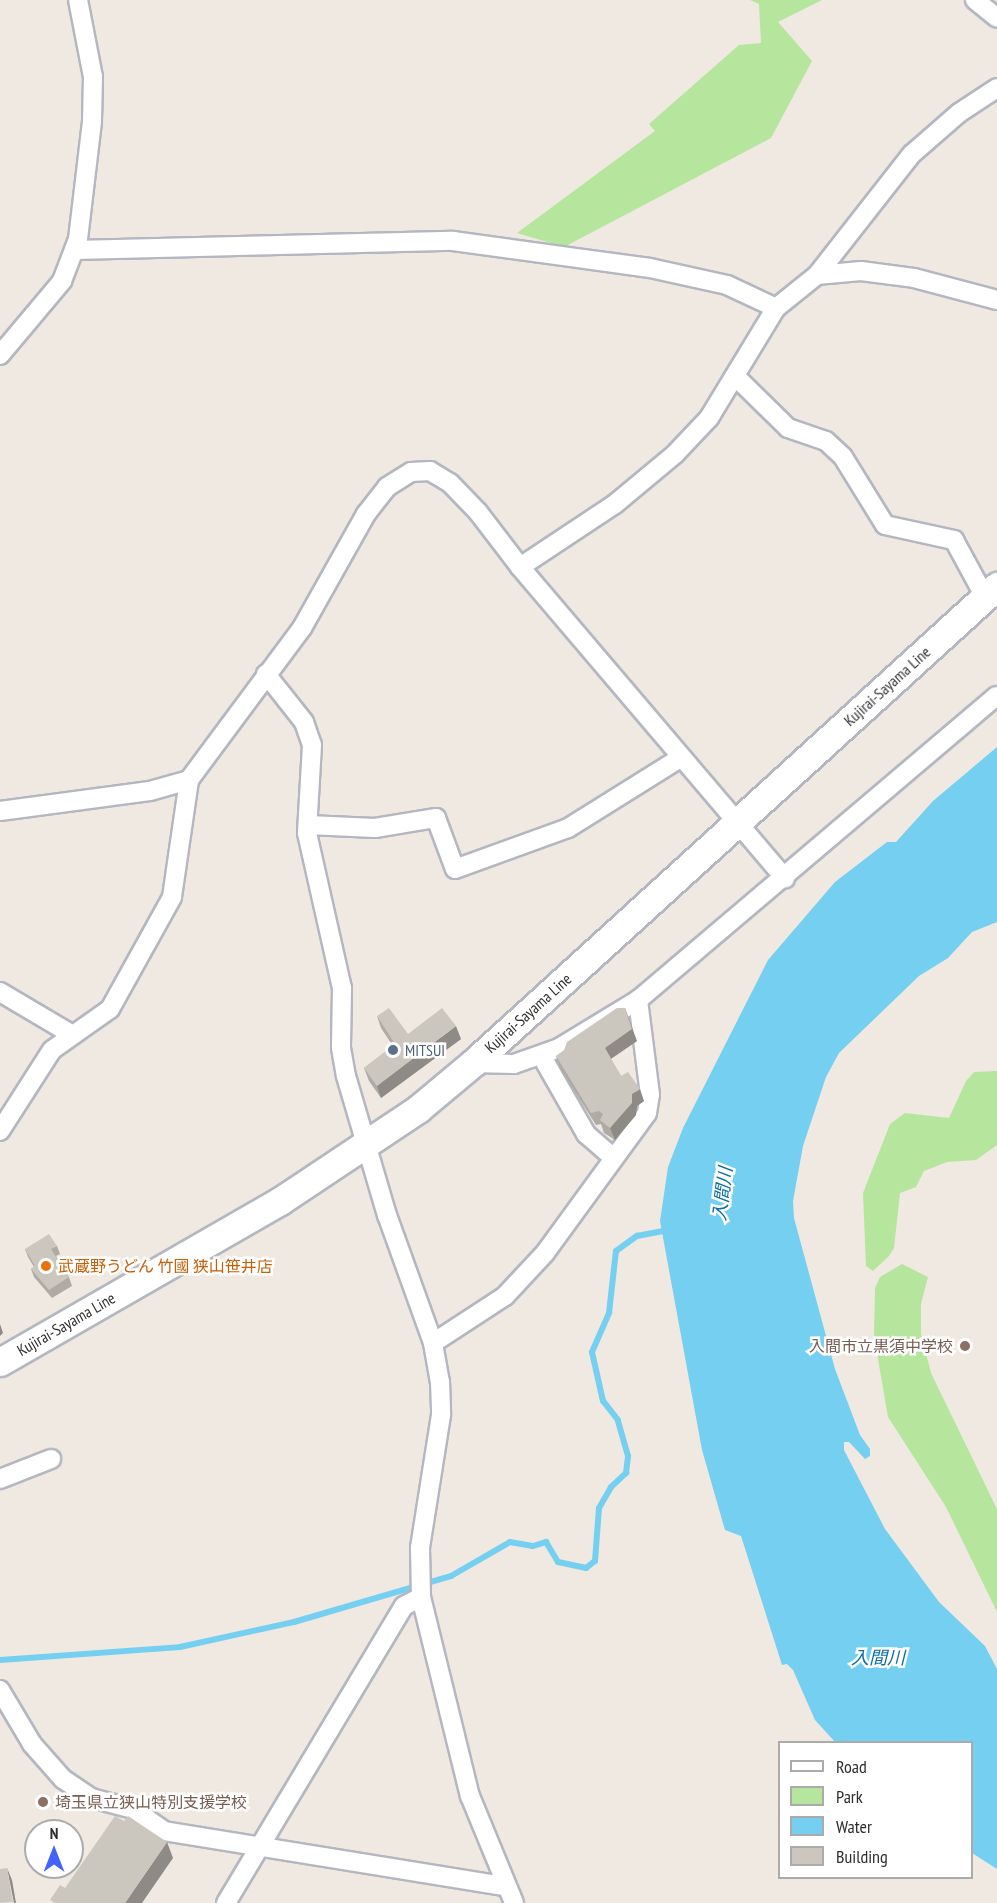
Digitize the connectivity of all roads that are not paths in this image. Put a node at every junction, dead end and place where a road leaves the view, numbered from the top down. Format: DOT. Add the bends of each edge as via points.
graph roads {
  1 [pos="78,0"];
  2 [pos="975,0"];
  3 [pos="997,18"];
  4 [pos="997,88"];
  5 [pos="75,250"];
  6 [pos="817,275"];
  7 [pos="997,300"];
  8 [pos="776,308"];
  9 [pos="0,355"];
  10 [pos="736,377"];
  11 [pos="520,567"];
  12 [pos="991,592"];
  13 [pos="266,674"];
  14 [pos="997,696"];
  15 [pos="680,758"];
  16 [pos="189,780"];
  17 [pos="0,811"];
  18 [pos="308,825"];
  19 [pos="736,825"];
  20 [pos="785,878"];
  21 [pos="0,992"];
  22 [pos="638,1000"];
  23 [pos="72,1034"];
  24 [pos="541,1055"];
  25 [pos="473,1063"];
  26 [pos="0,1131"];
  27 [pos="367,1144"];
  28 [pos="614,1158"];
  29 [pos="432,1343"];
  30 [pos="0,1362"];
  31 [pos="51,1459"];
  32 [pos="0,1479"];
  33 [pos="421,1597"];
  34 [pos="0,1690"];
  35 [pos="259,1848"];
  36 [pos="505,1886"];
  37 [pos="226,1903"];
  38 [pos="514,1903"];
  1 -- 5 [label="street" via="93,77 92,121"];
  2 -- 3 [label="street"];
  4 -- 6 [label="street" via="959,113 912,154"];
  5 -- 8 [label="street" via="453,241 650,268 728,285"];
  5 -- 9 [label="street" via="62,280"];
  6 -- 7 [label="street" via="882,273"];
  6 -- 8 [label="street"];
  8 -- 10 [label="street"];
  10 -- 11 [label="street" via="709,418 675,454 615,504"];
  10 -- 12 [label="street" via="788,428 826,441 843,457 885,525 954,540"];
  11 -- 13 [label="street" via="450,483 430,471 411,472 387,487 366,514 302,628"];
  11 -- 15 [label="street"];
  12 -- 19 [label="main road, Kujirai-Sayama Line"];
  13 -- 16 [label="street"];
  13 -- 18 [label="street" via="304,722 312,745"];
  14 -- 20 [label="street"];
  15 -- 18 [label="street" via="568,828 455,869 436,818 375,828"];
  15 -- 19 [label="street"];
  16 -- 17 [label="street" via="150,791"];
  16 -- 23 [label="street" via="172,897 110,1009"];
  18 -- 27 [label="street" via="342,988 341,1048 346,1076"];
  19 -- 20 [label="street"];
  19 -- 25 [label="main road, Kujirai-Sayama Line"];
  20 -- 22 [label="street"];
  21 -- 23 [label="street"];
  22 -- 24 [label="street"];
  22 -- 28 [label="street" via="649,1104 647,1113"];
  23 -- 26 [label="street" via="52,1050"];
  24 -- 25 [label="street" via="514,1064"];
  24 -- 28 [label="street" via="586,1134"];
  25 -- 27 [label="main road, Kujirai-Sayama Line"];
  27 -- 29 [label="street" via="387,1215"];
  27 -- 30 [label="main road, Kujirai-Sayama Line" via="280,1200"];
  28 -- 29 [label="street" via="545,1253 505,1296"];
  29 -- 33 [label="street" via="441,1415 420,1548"];
  31 -- 32 [label="street"];
  33 -- 35 [label="street" via="404,1605"];
  33 -- 36 [label="street" via="470,1796"];
  34 -- 35 [label="street" via="32,1744 79,1793 134,1809 175,1834"];
  35 -- 36 [label="street"];
  35 -- 37 [label="street"];
  36 -- 38 [label="street"];
}
